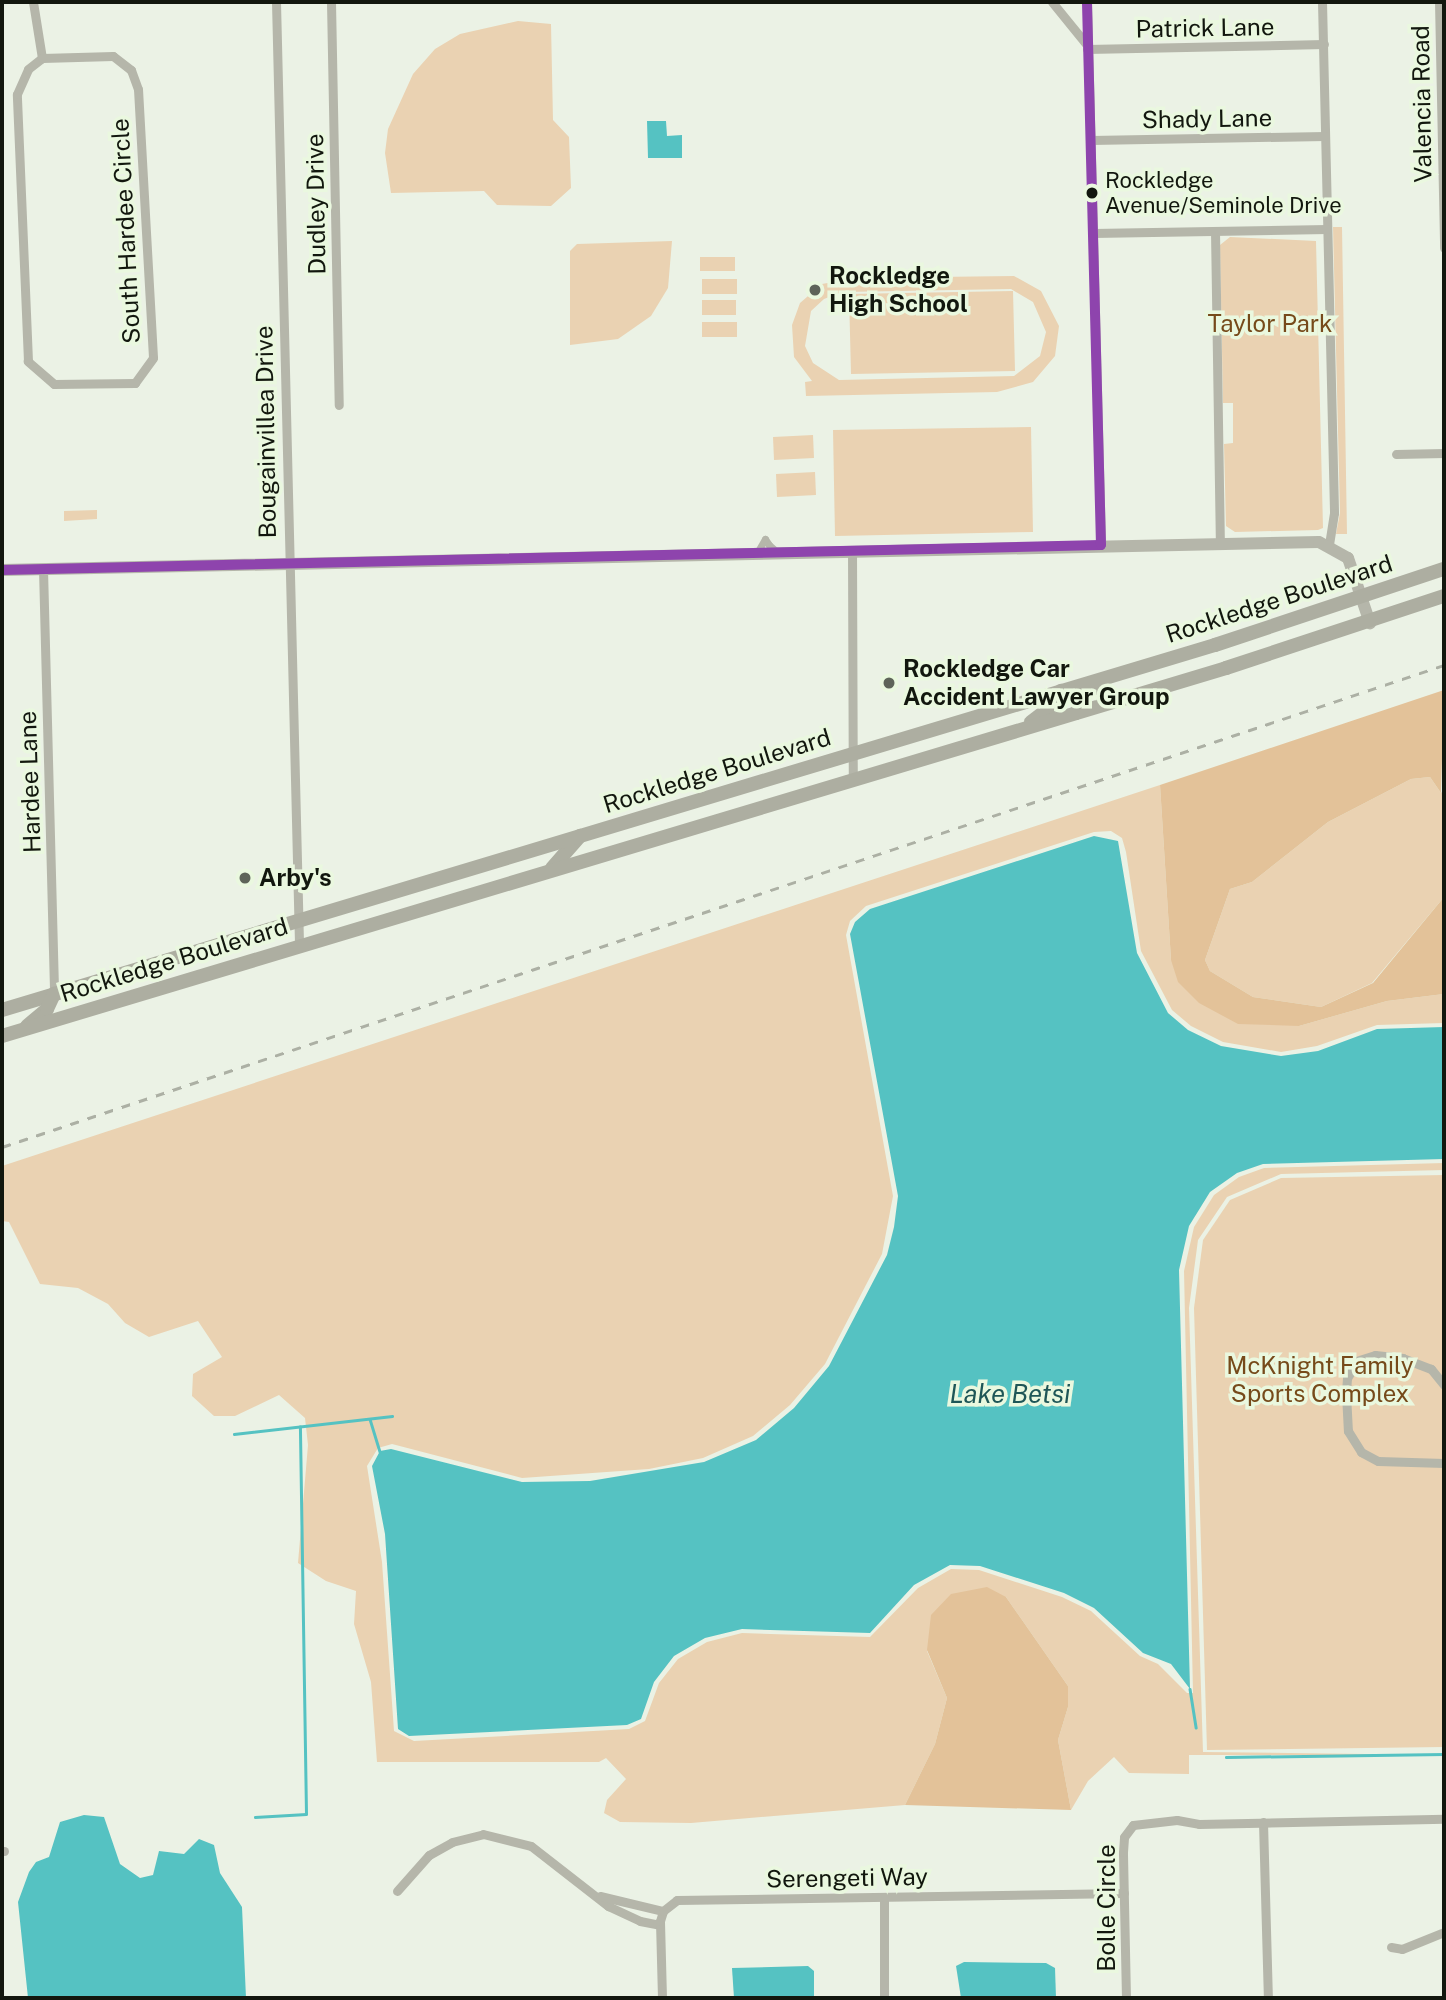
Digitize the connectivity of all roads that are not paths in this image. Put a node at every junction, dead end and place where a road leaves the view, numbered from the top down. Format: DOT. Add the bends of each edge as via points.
graph roads {
  1 [pos="33,2"];
  2 [pos="276,2"];
  3 [pos="331,2"];
  4 [pos="1052,2"];
  5 [pos="1087,2"];
  6 [pos="1322,2"];
  7 [pos="1439,2"];
  8 [pos="1324,44"];
  9 [pos="1087,47"];
  10 [pos="42,58"];
  11 [pos="1325,136"];
  12 [pos="1091,140"];
  13 [pos="1327,229"];
  14 [pos="1215,231"];
  15 [pos="1093,233"];
  16 [pos="1444,248"];
  17 [pos="339,405"];
  18 [pos="1444,453"];
  19 [pos="1396,454"];
  20 [pos="1324,543"];
  21 [pos="1101,545"];
  22 [pos="1220,545"];
  23 [pos="852,550"];
  24 [pos="288,564"];
  25 [pos="43,569"];
  26 [pos="1444,569"];
  27 [pos="2,570"];
  28 [pos="1444,596"];
  29 [pos="1362,599"];
  30 [pos="1370,623"];
  31 [pos="1107,677"];
  32 [pos="1061,691"];
  33 [pos="1076,713"];
  34 [pos="1021,729"];
  35 [pos="853,754"];
  36 [pos="853,780"];
  37 [pos="649,815"];
  38 [pos="580,836"];
  39 [pos="621,850"];
  40 [pos="548,872"];
  41 [pos="298,921"];
  42 [pos="299,946"];
  43 [pos="54,994"];
  44 [pos="2,1010"];
  45 [pos="24,1029"];
  46 [pos="2,1035"];
  47 [pos="1444,1385"];
  48 [pos="1444,1463"];
  49 [pos="1444,1819"];
  50 [pos="1263,1822"];
  51 [pos="397,1891"];
  52 [pos="1124,1893"];
  53 [pos="600,1896"];
  54 [pos="884,1896"];
  55 [pos="663,1911"];
  56 [pos="660,1925"];
  57 [pos="1444,1932"];
  58 [pos="1391,1947"];
  59 [pos="662,1998"];
  60 [pos="884,1998"];
  61 [pos="1126,1998"];
  62 [pos="1268,1998"];
  1 -- 10 [label="street"];
  2 -- 24 [label="street, Bougainvillea Drive"];
  3 -- 17 [label="street, Dudley Drive"];
  4 -- 9 [label="street"];
  5 -- 9 [label="street"];
  6 -- 8 [label="street"];
  7 -- 16 [label="street, Valencia Road"];
  8 -- 9 [label="street, Patrick Lane"];
  8 -- 11 [label="street"];
  9 -- 12 [label="street"];
  10 -- 10 [label="street, South Hardee Circle" via="28,69 17,94 28,360 40,376 54,384 135,383 153,358 138,89 131,70 113,56"];
  11 -- 12 [label="street, Shady Lane"];
  11 -- 13 [label="street"];
  12 -- 15 [label="street"];
  13 -- 14 [label="street"];
  13 -- 20 [label="street" via="1334,506"];
  14 -- 15 [label="street"];
  14 -- 22 [label="street"];
  15 -- 21 [label="street"];
  18 -- 19 [label="street"];
  20 -- 22 [label="street"];
  20 -- 29 [label="street" via="1348,558"];
  21 -- 22 [label="street"];
  21 -- 23 [label="street"];
  23 -- 24 [label="street"];
  23 -- 35 [label="street"];
  24 -- 25 [label="street"];
  24 -- 41 [label="street, Bougainvillea Drive"];
  25 -- 27 [label="street"];
  25 -- 43 [label="street, Hardee Lane"];
  26 -- 29 [label="main road, Rockledge Boulevard"];
  28 -- 30 [label="main road, Rockledge Boulevard"];
  29 -- 30 [label="street"];
  29 -- 31 [label="main road, Rockledge Boulevard"];
  30 -- 33 [label="main road, Rockledge Boulevard"];
  31 -- 32 [label="main road, Rockledge Boulevard"];
  31 -- 33 [label="main road" via="1085,695"];
  32 -- 34 [label="main road" via="1051,707"];
  32 -- 35 [label="main road, Rockledge Boulevard"];
  33 -- 34 [label="main road, Rockledge Boulevard"];
  34 -- 36 [label="main road, Rockledge Boulevard"];
  35 -- 36 [label="street"];
  35 -- 37 [label="main road, Rockledge Boulevard"];
  36 -- 39 [label="main road, Rockledge Boulevard"];
  37 -- 38 [label="main road, Rockledge Boulevard"];
  37 -- 39 [label="main road"];
  38 -- 40 [label="main road"];
  38 -- 41 [label="main road, Rockledge Boulevard"];
  39 -- 40 [label="main road, Rockledge Boulevard"];
  40 -- 42 [label="main road, Rockledge Boulevard"];
  41 -- 42 [label="street, Bougainvillea Drive"];
  41 -- 43 [label="main road, Rockledge Boulevard"];
  42 -- 45 [label="main road, Rockledge Boulevard"];
  43 -- 44 [label="main road, Rockledge Boulevard"];
  43 -- 45 [label="main road" via="47,1009"];
  45 -- 46 [label="main road, Rockledge Boulevard"];
  47 -- 48 [label="street" via="1431,1369 1403,1358 1375,1355 1357,1361 1347,1378 1346,1394 1349,1431 1361,1452 1378,1461"];
  49 -- 50 [label="street"];
  50 -- 52 [label="street, Bolle Circle" via="1142,1821 1133,1825 1124,1837"];
  50 -- 62 [label="street"];
  51 -- 53 [label="street" via="429,1854 483,1834 531,1846"];
  52 -- 54 [label="street, Serengeti Way"];
  52 -- 61 [label="street, Bolle Circle"];
  53 -- 55 [label="street"];
  53 -- 56 [label="street" via="622,1913"];
  54 -- 55 [label="street, Serengeti Way" via="677,1900"];
  54 -- 60 [label="street"];
  55 -- 56 [label="street"];
  56 -- 59 [label="street"];
  57 -- 58 [label="street" via="1402,1949"];
}
